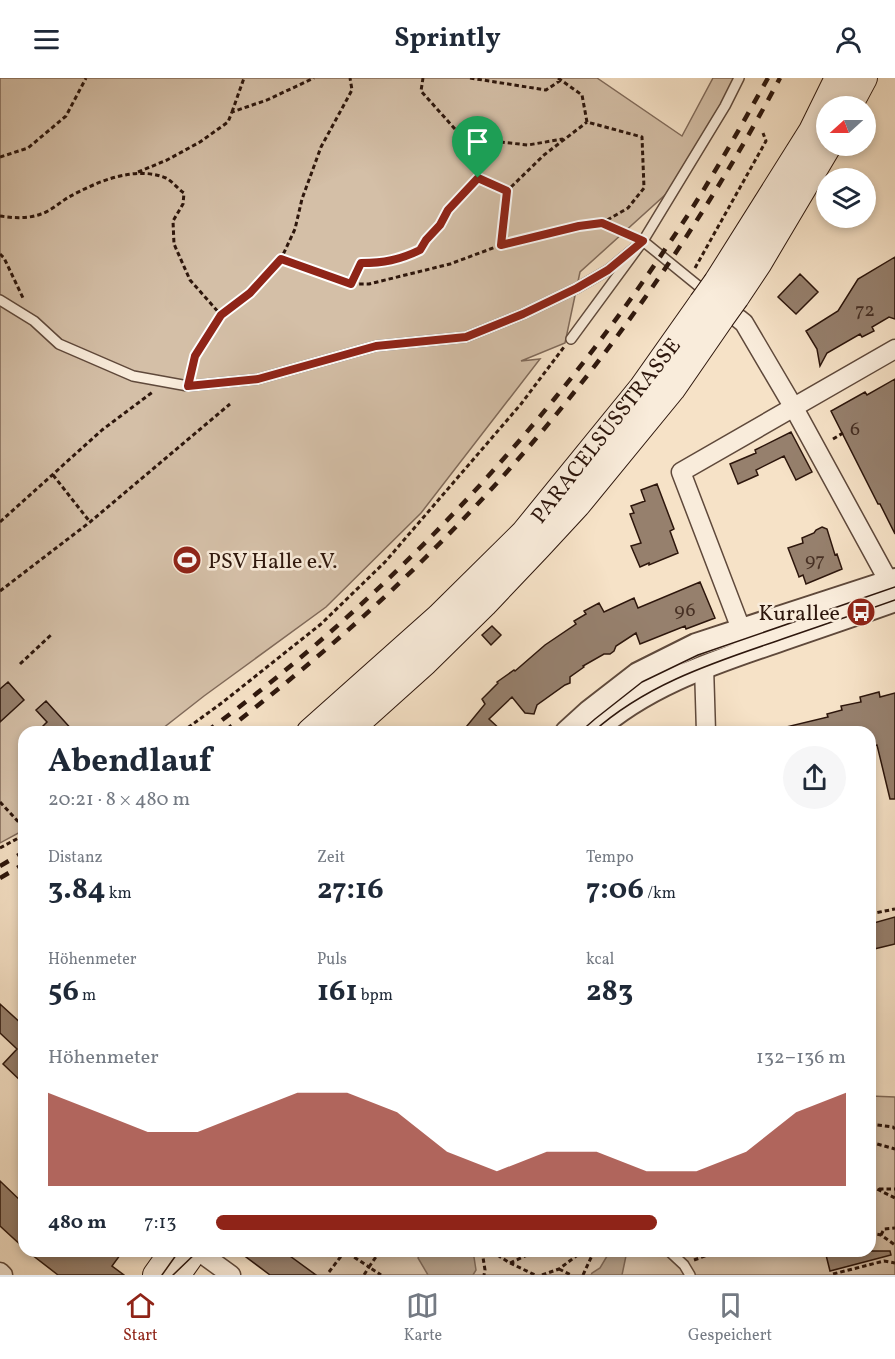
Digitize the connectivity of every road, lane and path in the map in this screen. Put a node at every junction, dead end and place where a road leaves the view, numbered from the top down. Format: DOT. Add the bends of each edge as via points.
graph roads {
  1 [pos="86,78"];
  2 [pos="244,78"];
  3 [pos="314,78"];
  4 [pos="350,78"];
  5 [pos="423,78"];
  6 [pos="470,78"];
  7 [pos="739,78"];
  8 [pos="838,78"];
  9 [pos="864,78"];
  10 [pos="559,79"];
  11 [pos="854,96"];
  12 [pos="232,112"];
  13 [pos="587,122"];
  14 [pos="763,133"];
  15 [pos="463,138"];
  16 [pos="566,138"];
  17 [pos="822,156"];
  18 [pos="0,157"];
  19 [pos="137,173"];
  20 [pos="478,178"];
  21 [pos="507,191"];
  22 [pos="0,216"];
  23 [pos="602,223"];
  24 [pos="643,241"];
  25 [pos="501,245"];
  26 [pos="0,254"];
  27 [pos="281,259"];
  28 [pos="689,278"];
  29 [pos="351,284"];
  30 [pos="0,300"];
  31 [pos="722,303"];
  32 [pos="28,309"];
  33 [pos="221,315"];
  34 [pos="571,339"];
  35 [pos="895,350"];
  36 [pos="166,382"];
  37 [pos="188,386"];
  38 [pos="230,404"];
  39 [pos="794,408"];
  40 [pos="843,433"];
  41 [pos="833,439"];
  42 [pos="53,475"];
  43 [pos="0,522"];
  44 [pos="90,522"];
  45 [pos="894,587"];
  46 [pos="0,591"];
  47 [pos="741,630"];
  48 [pos="52,634"];
  49 [pos="20,664"];
  50 [pos="704,666"];
  51 [pos="190,726"];
  52 [pos="317,726"];
  53 [pos="354,726"];
  54 [pos="574,726"];
  55 [pos="601,726"];
  56 [pos="706,726"];
  57 [pos="0,802"];
  58 [pos="18,822"];
  59 [pos="18,838"];
  60 [pos="0,849"];
  61 [pos="895,909"];
  62 [pos="876,913"];
  63 [pos="876,1125"];
  64 [pos="894,1128"];
  65 [pos="876,1144"];
  66 [pos="895,1149"];
  67 [pos="877,1189"];
  68 [pos="895,1189"];
  69 [pos="895,1198"];
  70 [pos="895,1228"];
  71 [pos="876,1234"];
  72 [pos="881,1235"];
  73 [pos="895,1245"];
  74 [pos="169,1257"];
  75 [pos="191,1257"];
  76 [pos="205,1257"];
  77 [pos="340,1257"];
  78 [pos="354,1257"];
  79 [pos="376,1257"];
  80 [pos="483,1257"];
  81 [pos="500,1257"];
  82 [pos="523,1257"];
  83 [pos="575,1257"];
  84 [pos="591,1257"];
  85 [pos="675,1257"];
  86 [pos="704,1257"];
  87 [pos="510,1263"];
  88 [pos="895,1263"];
  89 [pos="684,1265"];
  90 [pos="369,1267"];
  91 [pos="559,1269"];
  92 [pos="849,1270"];
  93 [pos="0,1272"];
  94 [pos="329,1272"];
  95 [pos="834,1274"];
  96 [pos="3,1275"];
  97 [pos="156,1275"];
  98 [pos="177,1275"];
  99 [pos="231,1275"];
  100 [pos="364,1275"];
  101 [pos="381,1275"];
  102 [pos="484,1275"];
  103 [pos="535,1275"];
  104 [pos="542,1275"];
  105 [pos="571,1275"];
  106 [pos="583,1275"];
  107 [pos="690,1275"];
  108 [pos="851,1275"];
  1 -- 18 [label="path" via="66,117 28,148"];
  2 -- 12 [label="path"];
  3 -- 12 [label="path"];
  4 -- 27 [label="path" via="352,90 321,147 295,229"];
  5 -- 15 [label="path" via="421,91"];
  6 -- 10 [label="path" via="546,90"];
  7 -- 24 [label="lane"];
  8 -- 31 [label="main road, PARACELSUSSTRASSE"];
  9 -- 11 [label="main road"];
  10 -- 13 [label="path" via="582,95"];
  12 -- 19 [label="path" via="228,122 200,142"];
  13 -- 16 [label="path"];
  13 -- 23 [label="path" via="642,136 644,188 628,208"];
  14 -- 28 [label="path" via="766,141"];
  15 -- 16 [label="path" via="528,145"];
  15 -- 20 [label="path"];
  16 -- 21 [label="path"];
  17 -- 31 [label="main road, PARACELSUSSTRASSE" via="758,264"];
  19 -- 22 [label="path" via="69,196 42,214"];
  19 -- 33 [label="path" via="168,178 183,194 183,204 173,221 174,244 190,280"];
  20 -- 21 [label="path"];
  20 -- 29 [label="path" via="448,210 420,250 399,259 361,263"];
  21 -- 25 [label="path"];
  23 -- 24 [label="path"];
  23 -- 25 [label="path"];
  24 -- 28 [label="lane"];
  24 -- 34 [label="lane"];
  24 -- 37 [label="lane" via="608,270 577,288 466,337 376,346 258,379"];
  25 -- 29 [label="path" via="450,264 369,285"];
  26 -- 32 [label="path"];
  27 -- 29 [label="path"];
  27 -- 33 [label="path" via="250,293"];
  28 -- 31 [label="lane"];
  30 -- 36 [label="lane" via="34,321 59,344 133,376"];
  31 -- 39 [label="street" via="744,323"];
  31 -- 52 [label="main road, PARACELSUSSTRASSE" via="642,388 524,533 439,617"];
  31 -- 53 [label="main road, PARACELSUSSTRASSE" via="672,389 561,522 484,604"];
  33 -- 37 [label="path" via="195,356"];
  34 -- 51 [label="path" via="521,404 385,562 321,624"];
  35 -- 39 [label="street"];
  36 -- 37 [label="lane"];
  36 -- 42 [label="path" via="102,430"];
  38 -- 44 [label="path"];
  39 -- 45 [label="street"];
  39 -- 47 [label="street" via="681,471"];
  40 -- 41 [label="path"];
  42 -- 43 [label="path"];
  42 -- 44 [label="path"];
  44 -- 46 [label="path"];
  45 -- 47 [label="street"];
  45 -- 50 [label="street"];
  47 -- 54 [label="street" via="696,645 638,674"];
  48 -- 49 [label="path"];
  50 -- 55 [label="street" via="648,693"];
  50 -- 56 [label="street"];
  57 -- 58 [label="path"];
  59 -- 60 [label="path"];
  61 -- 62 [label="path"];
  63 -- 64 [label="path"];
  65 -- 66 [label="path"];
  67 -- 68 [label="path"];
  67 -- 69 [label="path"];
  70 -- 72 [label="path" via="884,1229"];
  71 -- 72 [label="path"];
  72 -- 73 [label="path"];
  74 -- 97 [label="main road"];
  75 -- 98 [label="main road"];
  76 -- 99 [label="street"];
  77 -- 94 [label="path"];
  78 -- 90 [label="path"];
  79 -- 90 [label="path"];
  80 -- 102 [label="path"];
  81 -- 87 [label="path"];
  82 -- 87 [label="path"];
  83 -- 91 [label="path"];
  84 -- 106 [label="path"];
  85 -- 89 [label="lane"];
  86 -- 89 [label="path"];
  87 -- 103 [label="path"];
  88 -- 92 [label="path" via="884,1261"];
  89 -- 107 [label="lane"];
  90 -- 100 [label="path"];
  90 -- 101 [label="path"];
  91 -- 104 [label="path"];
  91 -- 105 [label="path"];
  92 -- 95 [label="path"];
  92 -- 108 [label="path"];
  93 -- 96 [label="street"];
}
